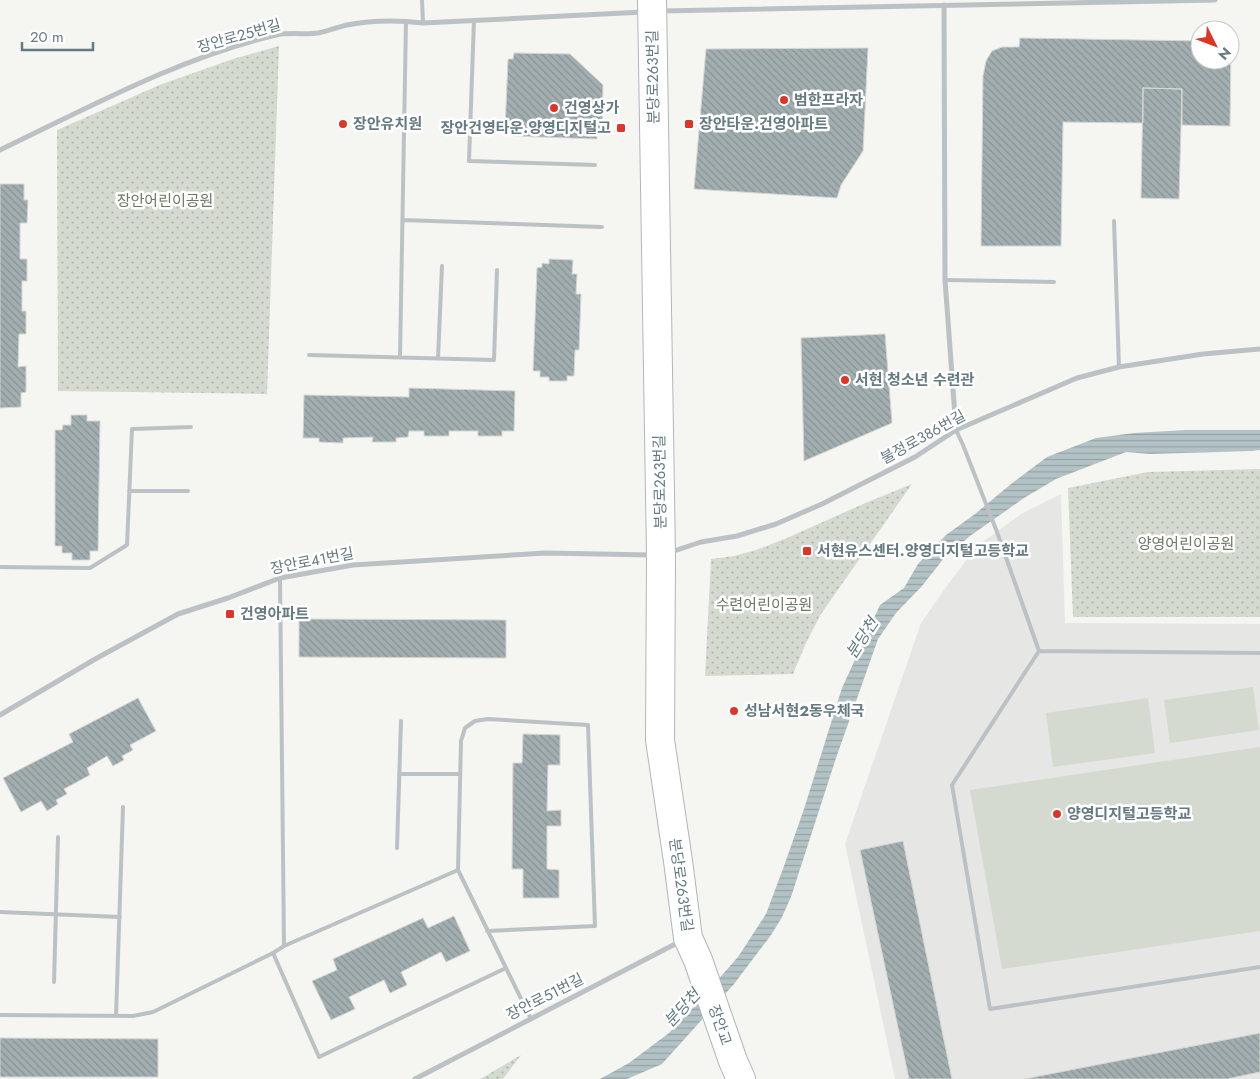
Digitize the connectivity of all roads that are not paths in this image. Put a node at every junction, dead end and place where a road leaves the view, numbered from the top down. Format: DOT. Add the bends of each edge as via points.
graph roads {
  1 [pos="422,0"];
  2 [pos="1215,0"];
  3 [pos="944,5"];
  4 [pos="652,6"];
  5 [pos="474,20"];
  6 [pos="406,21"];
  7 [pos="423,23"];
  8 [pos="0,150"];
  9 [pos="595,165"];
  10 [pos="403,220"];
  11 [pos="1114,221"];
  12 [pos="602,227"];
  13 [pos="442,266"];
  14 [pos="497,270"];
  15 [pos="945,280"];
  16 [pos="1054,282"];
  17 [pos="1260,349"];
  18 [pos="309,355"];
  19 [pos="400,357"];
  20 [pos="438,358"];
  21 [pos="1119,367"];
  22 [pos="191,427"];
  23 [pos="956,430"];
  24 [pos="129,491"];
  25 [pos="188,491"];
  26 [pos="661,555"];
  27 [pos="0,567"];
  28 [pos="280,578"];
  29 [pos="1039,652"];
  30 [pos="1260,653"];
  31 [pos="0,715"];
  32 [pos="401,721"];
  33 [pos="399,774"];
  34 [pos="460,774"];
  35 [pos="123,807"];
  36 [pos="58,837"];
  37 [pos="397,848"];
  38 [pos="458,870"];
  39 [pos="0,912"];
  40 [pos="56,914"];
  41 [pos="120,917"];
  42 [pos="487,931"];
  43 [pos="284,946"];
  44 [pos="693,949"];
  45 [pos="273,953"];
  46 [pos="1260,967"];
  47 [pos="506,968"];
  48 [pos="54,982"];
  49 [pos="0,1015"];
  50 [pos="116,1016"];
  51 [pos="531,1019"];
  52 [pos="737,1070"];
  53 [pos="415,1079"];
  1 -- 7 [label="lane"];
  2 -- 3 [label="street, 장안로25번길"];
  3 -- 4 [label="street, 장안로25번길"];
  3 -- 15 [label="street"];
  4 -- 5 [label="street, 장안로25번길"];
  4 -- 26 [label="street, 분당로263번길"];
  5 -- 7 [label="street, 장안로25번길"];
  5 -- 9 [label="lane" via="468,161"];
  6 -- 7 [label="street, 장안로25번길"];
  6 -- 8 [label="street, 장안로25번길" via="348,24 317,33 279,35 240,46 124,91"];
  6 -- 10 [label="lane"];
  10 -- 12 [label="lane"];
  10 -- 19 [label="lane"];
  11 -- 21 [label="lane"];
  13 -- 20 [label="lane"];
  14 -- 20 [label="lane" via="494,360"];
  15 -- 16 [label="lane"];
  15 -- 23 [label="street"];
  17 -- 21 [label="street, 불정로386번길"];
  18 -- 19 [label="lane"];
  19 -- 20 [label="lane"];
  21 -- 23 [label="street, 불정로386번길" via="1077,378"];
  22 -- 24 [label="lane" via="132,429"];
  23 -- 26 [label="street, 불정로386번길" via="915,457 776,524"];
  23 -- 29 [label="lane" via="998,532"];
  24 -- 25 [label="lane"];
  24 -- 27 [label="lane" via="127,545 90,568"];
  26 -- 28 [label="street, 장안로41번길" via="535,553 352,564"];
  26 -- 44 [label="street, 분당로263번길" via="660,740"];
  28 -- 31 [label="street, 장안로41번길" via="178,614"];
  28 -- 43 [label="lane"];
  29 -- 30 [label="lane"];
  29 -- 46 [label="lane" via="952,785 990,1009"];
  32 -- 33 [label="lane"];
  33 -- 34 [label="lane"];
  33 -- 37 [label="lane"];
  34 -- 38 [label="lane"];
  34 -- 42 [label="lane" via="461,741 465,728 475,721 588,725 595,926"];
  35 -- 41 [label="lane"];
  36 -- 40 [label="lane"];
  38 -- 42 [label="lane"];
  38 -- 43 [label="lane"];
  39 -- 40 [label="lane"];
  40 -- 41 [label="lane"];
  40 -- 48 [label="lane"];
  41 -- 50 [label="lane"];
  42 -- 47 [label="lane"];
  43 -- 45 [label="lane"];
  44 -- 51 [label="street, 장안로51번길"];
  44 -- 52 [label="street, 장안교"];
  45 -- 47 [label="lane" via="319,1057"];
  45 -- 50 [label="lane" via="153,1012"];
  47 -- 51 [label="lane"];
  49 -- 50 [label="lane"];
  51 -- 53 [label="street, 장안로51번길"];
}
